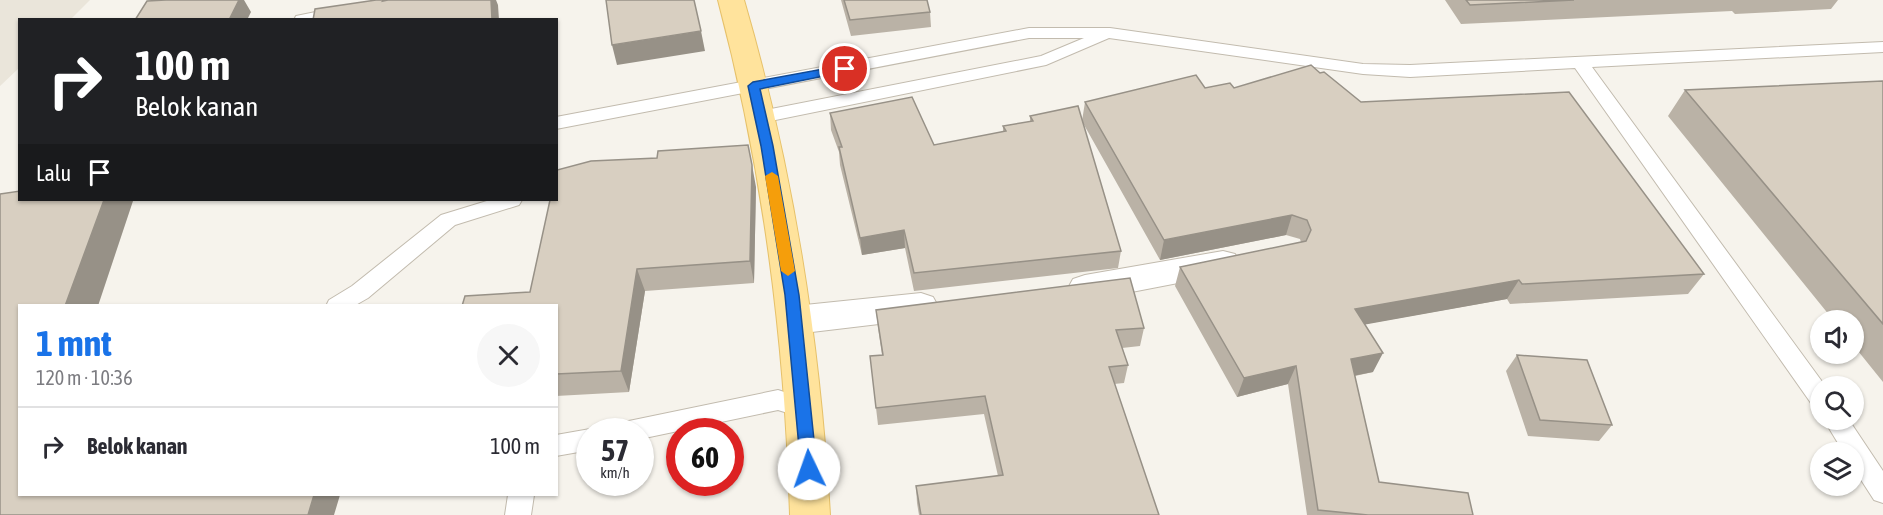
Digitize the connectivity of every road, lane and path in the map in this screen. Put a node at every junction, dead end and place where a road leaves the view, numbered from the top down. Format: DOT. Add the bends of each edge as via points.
graph roads {
  1 [pos="731,0"];
  2 [pos="346,11"];
  3 [pos="312,18"];
  4 [pos="1110,33"];
  5 [pos="1876,47"];
  6 [pos="1883,60"];
  7 [pos="1579,62"];
  8 [pos="558,123"];
  9 [pos="756,125"];
  10 [pos="509,201"];
  11 [pos="1256,256"];
  12 [pos="1052,292"];
  13 [pos="340,304"];
  14 [pos="947,304"];
  15 [pos="795,320"];
  16 [pos="1810,384"];
  17 [pos="804,408"];
  18 [pos="654,426"];
  19 [pos="1843,430"];
  20 [pos="576,442"];
  21 [pos="558,446"];
  22 [pos="1883,492"];
  23 [pos="521,496"];
  24 [pos="518,515"];
  25 [pos="810,515"];
  1 -- 9 [label="main road"];
  2 -- 3 [label="lane"];
  4 -- 7 [label="lane" via="1363,69 1410,71"];
  4 -- 9 [label="lane" via="1046,60"];
  4 -- 9 [label="lane" via="1029,33"];
  5 -- 6 [label="lane"];
  5 -- 7 [label="lane"];
  7 -- 16 [label="lane"];
  8 -- 9 [label="lane"];
  9 -- 15 [label="main road"];
  10 -- 13 [label="lane" via="448,220"];
  11 -- 12 [label="street" via="1110,285"];
  14 -- 15 [label="street"];
  15 -- 17 [label="main road"];
  17 -- 18 [label="lane" via="778,400"];
  17 -- 25 [label="main road"];
  19 -- 22 [label="lane"];
  20 -- 21 [label="lane"];
  23 -- 24 [label="lane"];
}
